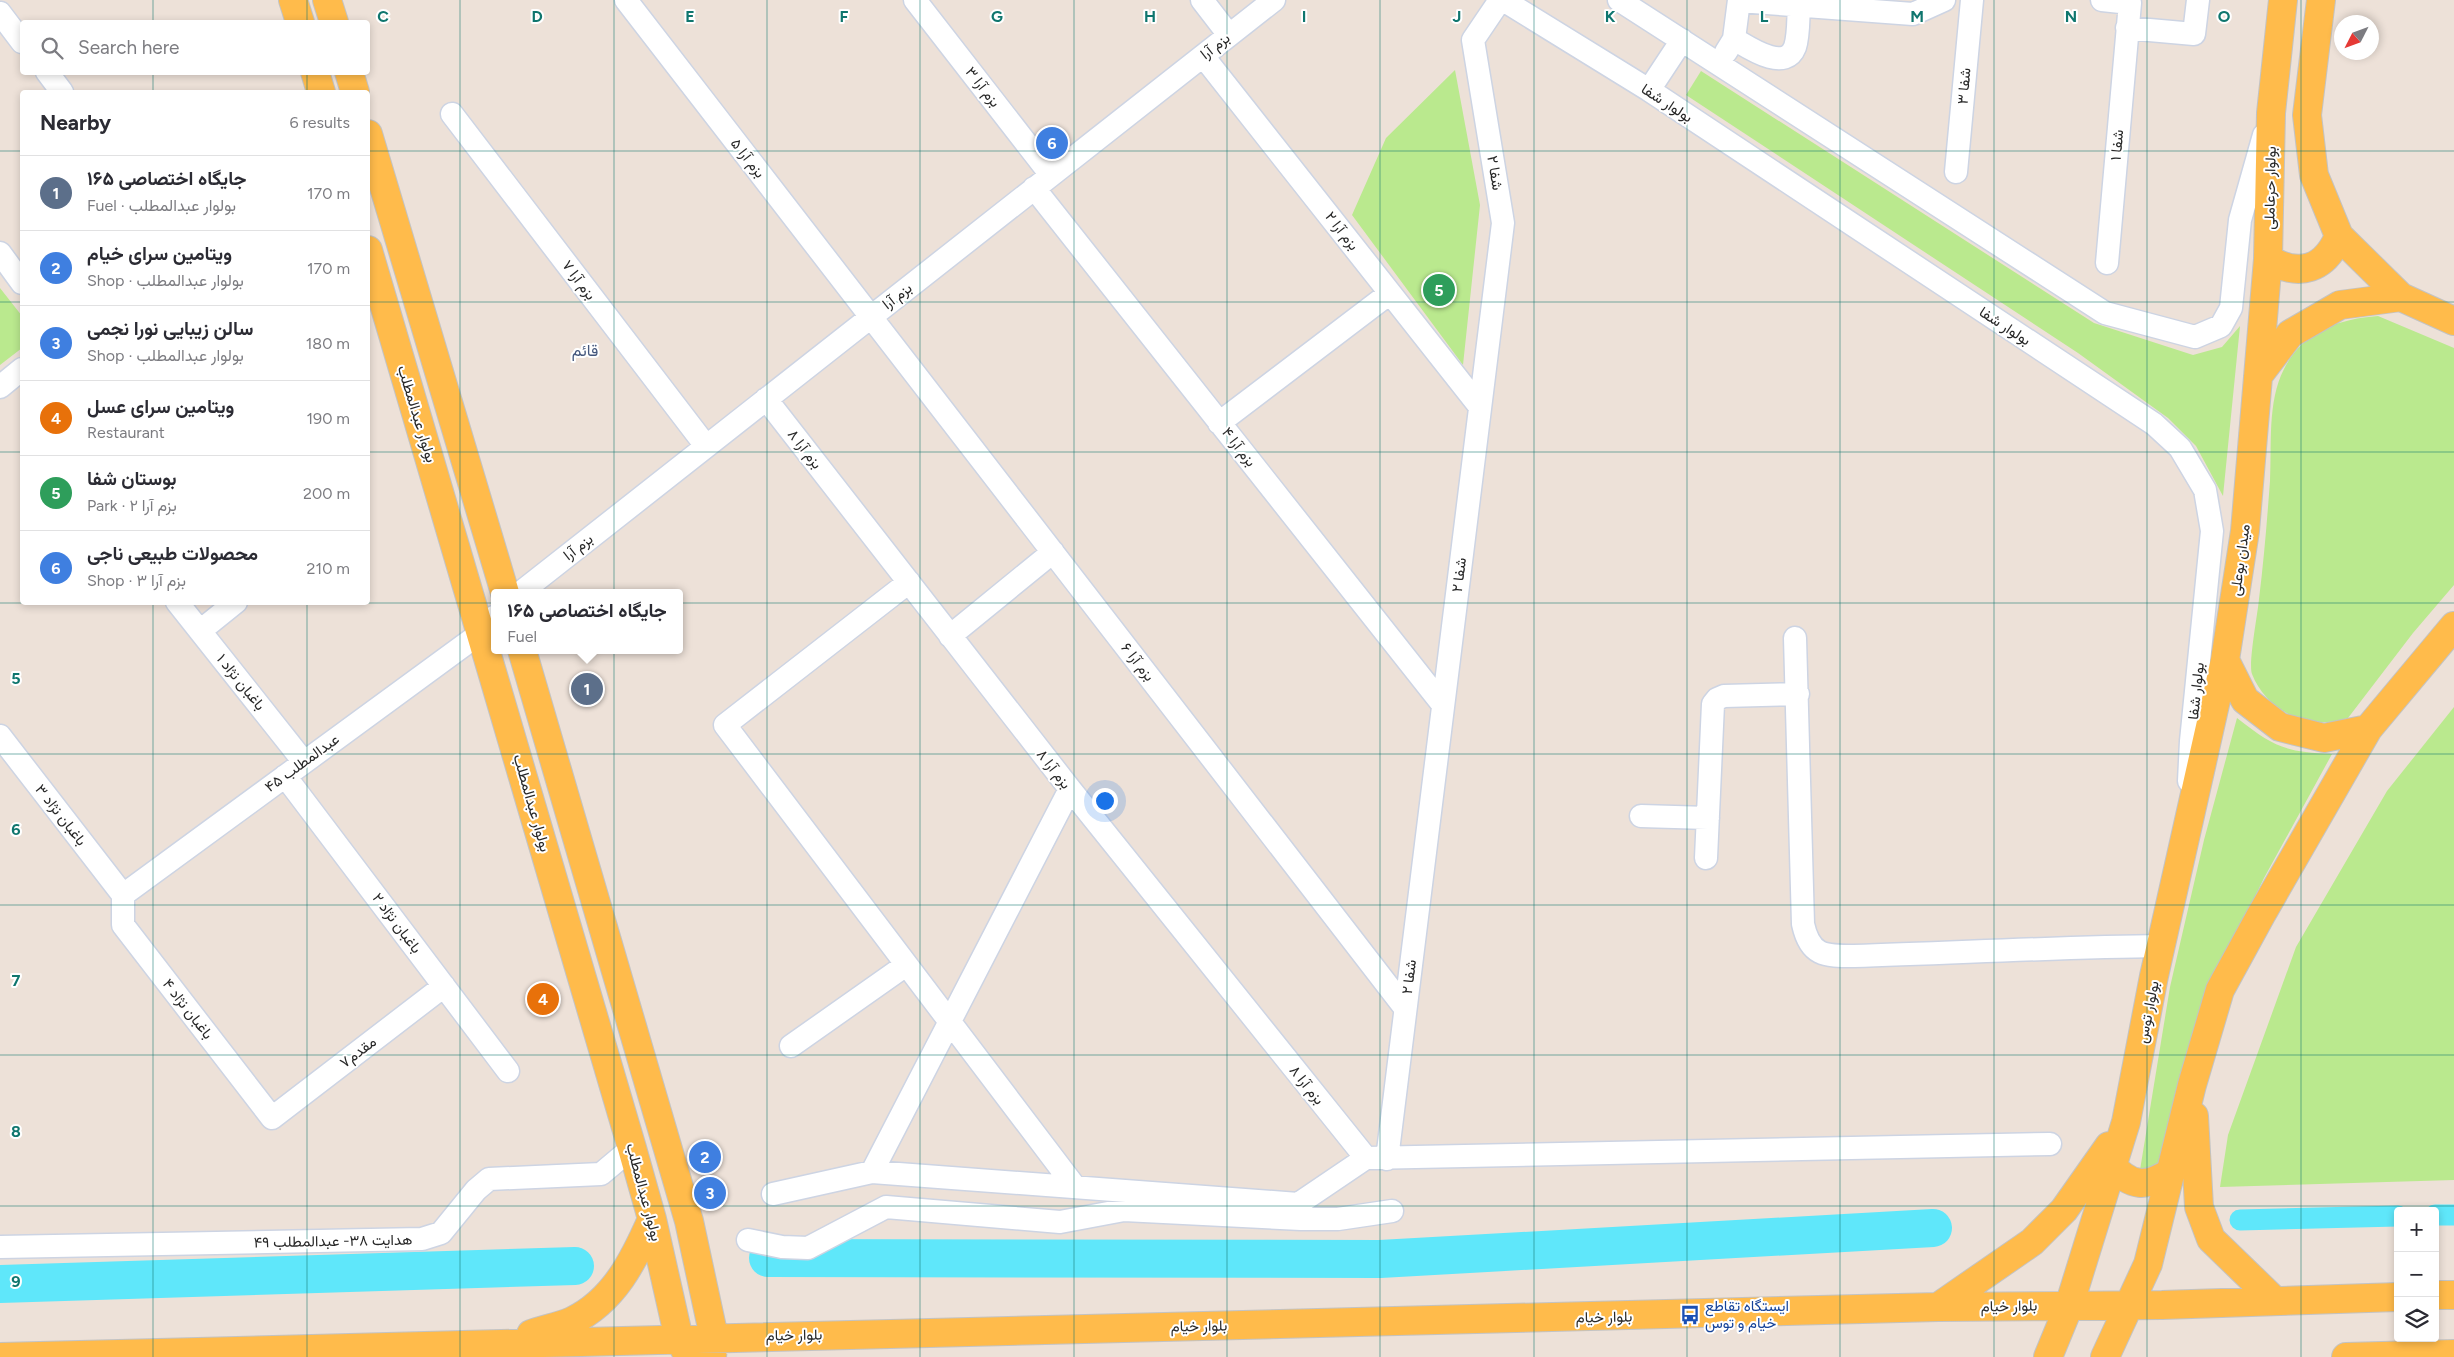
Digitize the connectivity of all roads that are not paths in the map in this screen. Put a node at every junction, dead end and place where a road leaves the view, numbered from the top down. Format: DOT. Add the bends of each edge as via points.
graph roads {
  1 [pos="293,0"];
  2 [pos="327,0"];
  3 [pos="626,0"];
  4 [pos="915,0"];
  5 [pos="1202,0"];
  6 [pos="1274,0"];
  7 [pos="1502,0"];
  8 [pos="1619,0"];
  9 [pos="1944,0"];
  10 [pos="1972,0"];
  11 [pos="2102,0"];
  12 [pos="2198,0"];
  13 [pos="2283,0"];
  14 [pos="2321,0"];
  15 [pos="1739,1"];
  16 [pos="1800,5"];
  17 [pos="0,13"];
  18 [pos="299,20"];
  19 [pos="333,20"];
  20 [pos="2127,28"];
  21 [pos="1229,35"];
  22 [pos="20,39"];
  23 [pos="1734,39"];
  24 [pos="1682,40"];
  25 [pos="1203,56"];
  26 [pos="1718,63"];
  27 [pos="49,75"];
  28 [pos="315,75"];
  29 [pos="350,75"];
  30 [pos="60,90"];
  31 [pos="319,90"];
  32 [pos="354,90"];
  33 [pos="1649,90"];
  34 [pos="2271,112"];
  35 [pos="452,114"];
  36 [pos="370,141"];
  37 [pos="1956,172"];
  38 [pos="1043,182"];
  39 [pos="2339,236"];
  40 [pos="0,254"];
  41 [pos="370,256"];
  42 [pos="2268,259"];
  43 [pos="2107,263"];
  44 [pos="20,280"];
  45 [pos="1390,293"];
  46 [pos="2401,297"];
  47 [pos="871,316"];
  48 [pos="2454,321"];
  49 [pos="20,371"];
  50 [pos="2258,376"];
  51 [pos="0,387"];
  52 [pos="766,399"];
  53 [pos="1480,407"];
  54 [pos="1220,423"];
  55 [pos="706,446"];
  56 [pos="1053,552"];
  57 [pos="909,582"];
  58 [pos="504,589"];
  59 [pos="525,589"];
  60 [pos="179,605"];
  61 [pos="232,605"];
  62 [pos="488,624"];
  63 [pos="2454,626"];
  64 [pos="200,631"];
  65 [pos="950,636"];
  66 [pos="1795,638"];
  67 [pos="496,654"];
  68 [pos="523,654"];
  69 [pos="2224,660"];
  70 [pos="1798,694"];
  71 [pos="1443,705"];
  72 [pos="2368,729"];
  73 [pos="0,736"];
  74 [pos="304,762"];
  75 [pos="285,776"];
  76 [pos="1070,789"];
  77 [pos="1641,816"];
  78 [pos="1708,818"];
  79 [pos="2188,825"];
  80 [pos="1706,858"];
  81 [pos="123,895"];
  82 [pos="2161,946"];
  83 [pos="906,965"];
  84 [pos="444,986"];
  85 [pos="1405,1008"];
  86 [pos="950,1021"];
  87 [pos="791,1046"];
  88 [pos="508,1071"];
  89 [pos="2192,1085"];
  90 [pos="272,1118"];
  91 [pos="2126,1122"];
  92 [pos="2050,1144"];
  93 [pos="632,1148"];
  94 [pos="1377,1158"];
  95 [pos="2111,1165"];
  96 [pos="872,1172"];
  97 [pos="2171,1172"];
  98 [pos="1075,1187"];
  99 [pos="773,1194"];
  100 [pos="1392,1212"];
  101 [pos="652,1219"];
  102 [pos="748,1240"];
  103 [pos="0,1246"];
  104 [pos="2454,1295"];
  105 [pos="2439,1296"];
  106 [pos="2394,1297"];
  107 [pos="2274,1300"];
  108 [pos="2069,1306"];
  109 [pos="2130,1306"];
  110 [pos="1938,1307"];
  111 [pos="498,1344"];
  112 [pos="713,1347"];
  113 [pos="684,1348"];
  114 [pos="2454,1354"];
  115 [pos="0,1357"];
  116 [pos="2048,1357"];
  117 [pos="2106,1357"];
  118 [pos="2346,1357"];
  1 -- 18 [label="main road"];
  2 -- 19 [label="main road"];
  3 -- 47 [label="street, بزم آرا ۵"];
  4 -- 38 [label="street, بزم آرا ۳"];
  5 -- 21 [label="street"];
  6 -- 21 [label="street, بزم آرا"];
  7 -- 33 [label="street, بولوار شفا"];
  7 -- 53 [label="street, شفا ۲" via="1473,40 1503,223"];
  8 -- 24 [label="street"];
  9 -- 16 [label="street" via="1913,14"];
  10 -- 37 [label="street, شفا ۳"];
  11 -- 20 [label="street, شفا ۱" via="2130,3"];
  12 -- 20 [label="street" via="2194,34"];
  13 -- 34 [label="main road, بولوار حرعاملی"];
  14 -- 39 [label="main road" via="2307,115 2314,175"];
  15 -- 16 [label="street"];
  15 -- 23 [label="street"];
  16 -- 23 [label="street" via="1795,48 1788,56 1776,59 1764,56"];
  17 -- 22 [label="street"];
  20 -- 43 [label="street, شفا ۱"];
  21 -- 25 [label="street, بزم آرا"];
  23 -- 26 [label="street"];
  24 -- 26 [label="street"];
  24 -- 33 [label="street"];
  25 -- 38 [label="street, بزم آرا"];
  25 -- 45 [label="street, بزم آرا ۲"];
  26 -- 34 [label="street" via="2105,312 2195,337 2221,326 2231,308 2240,220"];
  27 -- 30 [label="street"];
  28 -- 31 [label="main road"];
  29 -- 32 [label="main road"];
  33 -- 79 [label="street, بولوار شفا" via="2154,424 2180,448 2205,490 2212,531 2191,741"];
  34 -- 42 [label="main road, بولوار حرعاملی"];
  35 -- 55 [label="street, بزم آرا ۷"];
  36 -- 58 [label="main road"];
  38 -- 47 [label="street, بزم آرا"];
  38 -- 54 [label="street, بزم آرا ۴"];
  39 -- 42 [label="main road" via="2328,255 2310,267 2296,270 2281,267"];
  39 -- 46 [label="main road"];
  40 -- 44 [label="street"];
  41 -- 62 [label="main road, بولوار عبدالمطلب"];
  42 -- 50 [label="main road, بولوار حرعاملی"];
  45 -- 53 [label="street, بزم آرا ۲"];
  45 -- 54 [label="street"];
  46 -- 48 [label="main road"];
  46 -- 50 [label="main road" via="2340,305 2290,334"];
  47 -- 52 [label="street, بزم آرا"];
  47 -- 56 [label="street, بزم آرا ۶"];
  49 -- 51 [label="street"];
  50 -- 69 [label="main road, میدان بوعلی" via="2245,532"];
  52 -- 55 [label="street, بزم آرا"];
  52 -- 57 [label="street, بزم آرا ۸"];
  53 -- 71 [label="street, شفا ۲"];
  54 -- 71 [label="street, بزم آرا ۴"];
  55 -- 59 [label="street, بزم آرا"];
  56 -- 65 [label="street"];
  56 -- 85 [label="street, بزم آرا ۶"];
  57 -- 65 [label="street, بزم آرا ۸"];
  57 -- 83 [label="street" via="725,725"];
  60 -- 64 [label="street, باغبان نژاد ۱"];
  61 -- 64 [label="street"];
  62 -- 74 [label="street, عبدالمطلب ۴۵"];
  63 -- 72 [label="main road"];
  64 -- 74 [label="street, باغبان نژاد ۱"];
  65 -- 76 [label="street, بزم آرا ۸"];
  66 -- 70 [label="street"];
  67 -- 93 [label="main road, بولوار عبدالمطلب"];
  68 -- 112 [label="main road" via="689,1221"];
  69 -- 72 [label="main road" via="2245,700 2280,728 2324,738"];
  69 -- 79 [label="main road, بولوار توس"];
  70 -- 78 [label="street" via="1732,695 1716,699 1711,714"];
  70 -- 82 [label="street" via="1803,924 1807,940 1817,952 1854,956"];
  71 -- 85 [label="street, شفا ۲"];
  72 -- 89 [label="main road" via="2220,990"];
  73 -- 81 [label="street, باغبان نژاد ۳"];
  74 -- 75 [label="street, عبدالمطلب ۴۵"];
  75 -- 81 [label="street, عبدالمطلب ۴۵"];
  75 -- 84 [label="street, باغبان نژاد ۲"];
  76 -- 86 [label="street"];
  76 -- 94 [label="street, بزم آرا ۸"];
  77 -- 78 [label="street"];
  78 -- 80 [label="street"];
  79 -- 82 [label="main road, بولوار توس"];
  81 -- 90 [label="street, باغبان نژاد ۴" via="123,925"];
  82 -- 91 [label="main road, بولوار توس"];
  83 -- 86 [label="street"];
  83 -- 87 [label="street"];
  84 -- 88 [label="street, باغبان نژاد ۲"];
  84 -- 90 [label="street, مقدم۷"];
  85 -- 94 [label="street, شفا ۲"];
  86 -- 96 [label="street"];
  86 -- 98 [label="street"];
  89 -- 97 [label="main road"];
  89 -- 107 [label="main road" via="2199,1207 2211,1239"];
  91 -- 95 [label="main road, بولوار توس"];
  91 -- 110 [label="main road" via="2064,1210 2032,1242"];
  92 -- 94 [label="street"];
  93 -- 101 [label="main road, بولوار عبدالمطلب"];
  93 -- 103 [label="street, هدایت ۳۸- عبدالمطلب ۴۹" via="600,1174 489,1180 476,1190 441,1233 422,1239"];
  94 -- 98 [label="street" via="1298,1204"];
  95 -- 97 [label="main road" via="2123,1178 2139,1184 2157,1181"];
  95 -- 108 [label="main road, بولوار توس"];
  96 -- 98 [label="street"];
  96 -- 99 [label="street"];
  97 -- 109 [label="main road" via="2148,1264"];
  100 -- 102 [label="street" via="1301,1219 1124,1210 1060,1222 886,1207 808,1248"];
  101 -- 111 [label="main road" via="632,1264 604,1299 572,1321"];
  101 -- 113 [label="main road, بولوار عبدالمطلب"];
  104 -- 105 [label="main road"];
  106 -- 107 [label="main road, بلوار خیام"];
  107 -- 109 [label="main road, بلوار خیام"];
  108 -- 109 [label="main road, بلوار خیام"];
  108 -- 110 [label="main road, بلوار خیام"];
  108 -- 116 [label="main road, بولوار توس"];
  109 -- 117 [label="main road"];
  110 -- 112 [label="main road, بلوار خیام"];
  111 -- 113 [label="main road, بلوار خیام"];
  111 -- 115 [label="main road, بلوار خیام"];
  112 -- 113 [label="main road, بلوار خیام"];
  114 -- 118 [label="main road"];
}
